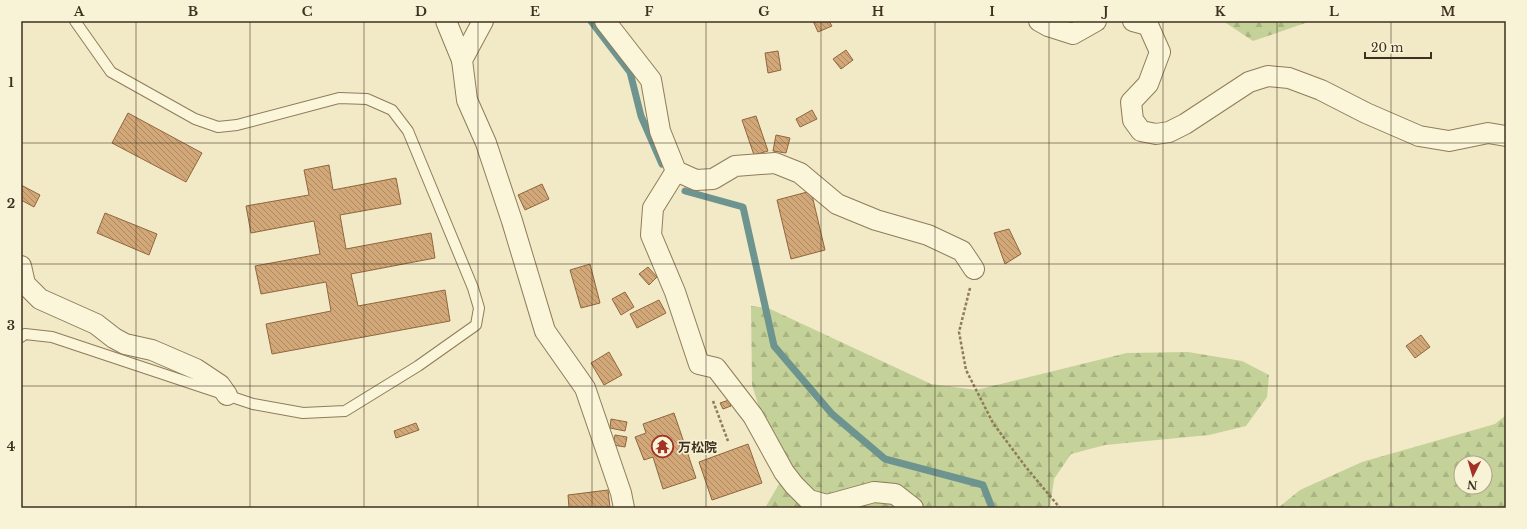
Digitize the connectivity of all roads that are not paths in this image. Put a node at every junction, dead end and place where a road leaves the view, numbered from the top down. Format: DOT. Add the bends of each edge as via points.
graph roads {
  1 [pos="75,21"];
  2 [pos="446,21"];
  3 [pos="483,21"];
  4 [pos="605,21"];
  5 [pos="1039,21"];
  6 [pos="1096,21"];
  7 [pos="1133,21"];
  8 [pos="462,60"];
  9 [pos="1506,136"];
  10 [pos="676,171"];
  11 [pos="21,266"];
  12 [pos="974,269"];
  13 [pos="21,337"];
  14 [pos="227,395"];
  15 [pos="624,508"];
  16 [pos="913,508"];
  1 -- 14 [label="lane" via="111,72 195,119 218,127 237,125 339,98 367,100 392,110 408,131 473,288 479,308 476,325 418,366 345,411 303,414 253,404"];
  2 -- 8 [label="street"];
  3 -- 8 [label="street"];
  4 -- 10 [label="street" via="651,80 660,131"];
  5 -- 6 [label="street" via="1073,34"];
  7 -- 9 [label="street" via="1148,25 1160,52 1148,84 1131,102 1132,120 1141,130 1156,134 1169,132 1202,114 1249,82 1268,76 1289,78 1321,90 1418,136 1449,141 1488,133"];
  8 -- 15 [label="street" via="467,100 486,143 545,331 585,388"];
  10 -- 12 [label="street" via="696,180 713,179 735,166 775,163 800,173 837,204 876,220 928,235 962,251"];
  10 -- 16 [label="street" via="653,208 651,235 675,292 699,364 716,368 753,416 784,472 809,500 827,504 874,492 895,494"];
  11 -- 14 [label="street" via="25,284 40,299 96,324 125,344 152,350 196,369 220,385"];
  13 -- 14 [label="lane" via="25,334 52,337"];
}
